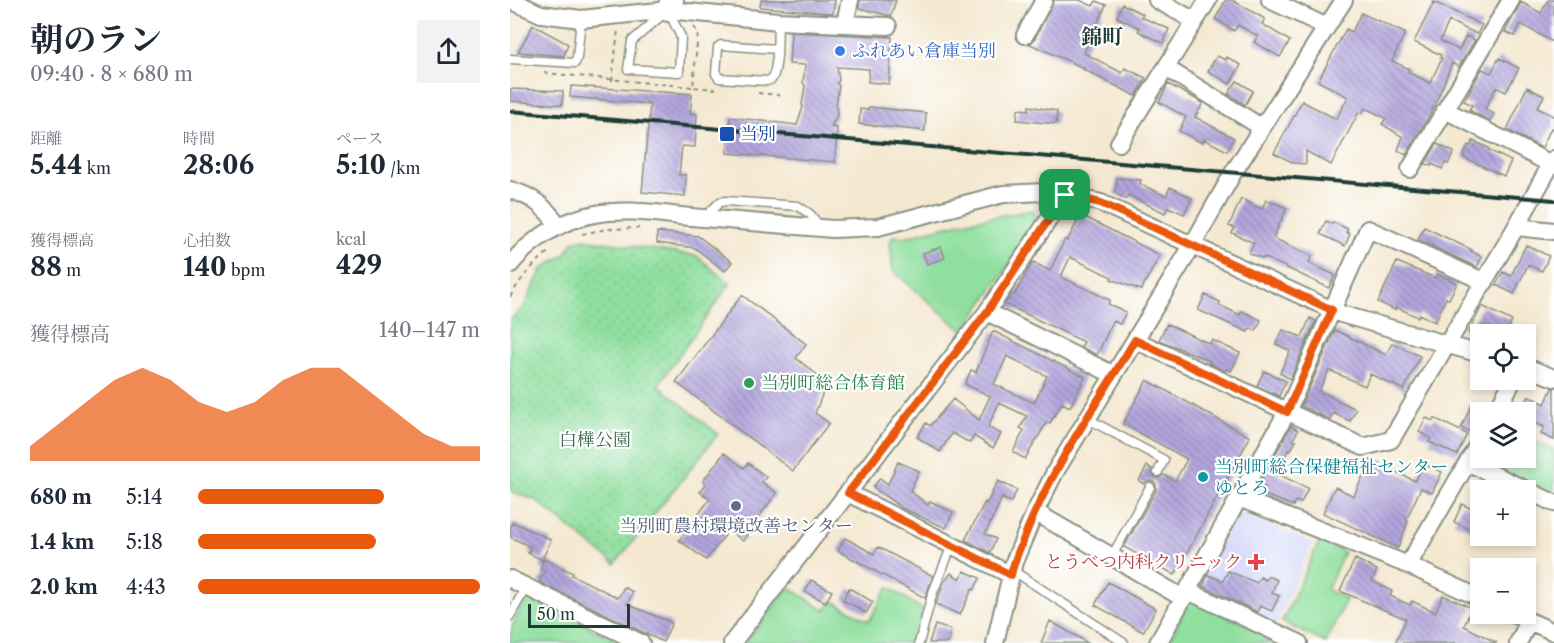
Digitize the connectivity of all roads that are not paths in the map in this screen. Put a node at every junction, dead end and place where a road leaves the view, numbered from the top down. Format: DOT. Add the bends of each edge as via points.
graph roads {
  1 [pos="510,0"];
  2 [pos="850,0"];
  3 [pos="1044,0"];
  4 [pos="1157,0"];
  5 [pos="1208,0"];
  6 [pos="1270,0"];
  7 [pos="1344,0"];
  8 [pos="1511,0"];
  9 [pos="670,5"];
  10 [pos="581,19"];
  11 [pos="778,21"];
  12 [pos="1195,21"];
  13 [pos="844,23"];
  14 [pos="888,26"];
  15 [pos="1327,27"];
  16 [pos="1025,35"];
  17 [pos="776,49"];
  18 [pos="510,59"];
  19 [pos="1166,68"];
  20 [pos="1445,110"];
  21 [pos="1261,128"];
  22 [pos="1119,143"];
  23 [pos="1553,161"];
  24 [pos="1410,169"];
  25 [pos="510,190"];
  26 [pos="1065,195"];
  27 [pos="559,226"];
  28 [pos="1516,228"];
  29 [pos="1554,231"];
  30 [pos="1192,246"];
  31 [pos="510,265"];
  32 [pos="1485,282"];
  33 [pos="1332,310"];
  34 [pos="987,312"];
  35 [pos="1135,340"];
  36 [pos="1448,345"];
  37 [pos="1470,351"];
  38 [pos="1536,371"];
  39 [pos="1114,375"];
  40 [pos="1554,378"];
  41 [pos="1287,412"];
  42 [pos="1088,419"];
  43 [pos="1469,464"];
  44 [pos="1158,472"];
  45 [pos="1150,487"];
  46 [pos="848,493"];
  47 [pos="1239,498"];
  48 [pos="1554,503"];
  49 [pos="1035,512"];
  50 [pos="952,545"];
  51 [pos="1112,556"];
  52 [pos="1408,565"];
  53 [pos="1012,573"];
  54 [pos="510,579"];
  55 [pos="526,587"];
  56 [pos="1470,593"];
  57 [pos="1185,594"];
  58 [pos="510,616"];
  59 [pos="1520,624"];
  60 [pos="1536,624"];
  61 [pos="1554,632"];
  62 [pos="641,643"];
  63 [pos="732,643"];
  64 [pos="920,643"];
  65 [pos="995,643"];
  66 [pos="1124,643"];
  67 [pos="1158,643"];
  68 [pos="1299,643"];
  69 [pos="1518,643"];
  1 -- 10 [label="street" via="541,14"];
  2 -- 13 [label="street"];
  3 -- 16 [label="street"];
  4 -- 12 [label="street"];
  5 -- 12 [label="street"];
  6 -- 15 [label="street"];
  7 -- 15 [label="street"];
  8 -- 20 [label="street"];
  9 -- 9 [label="lane" via="681,37 679,72 628,69 632,40"];
  9 -- 10 [label="street"];
  9 -- 11 [label="street"];
  10 -- 18 [label="lane" via="578,58 574,63"];
  11 -- 13 [label="street"];
  11 -- 17 [label="lane"];
  12 -- 19 [label="street"];
  13 -- 14 [label="street"];
  15 -- 21 [label="street"];
  17 -- 17 [label="lane" via="772,79 720,78 716,74 721,45"];
  19 -- 21 [label="street"];
  19 -- 22 [label="street"];
  20 -- 23 [label="street"];
  20 -- 24 [label="street"];
  21 -- 30 [label="street"];
  23 -- 28 [label="street"];
  25 -- 27 [label="street" via="538,202"];
  26 -- 27 [label="street" via="1004,194 878,226 821,228 615,212 595,213"];
  26 -- 30 [label="street" via="1101,203"];
  26 -- 34 [label="street"];
  27 -- 31 [label="street" via="525,249"];
  28 -- 29 [label="street"];
  28 -- 32 [label="street"];
  30 -- 33 [label="street"];
  30 -- 35 [label="street"];
  32 -- 33 [label="street" via="1368,229"];
  32 -- 36 [label="street"];
  33 -- 36 [label="street"];
  33 -- 41 [label="street"];
  34 -- 39 [label="street"];
  34 -- 46 [label="street"];
  35 -- 39 [label="street"];
  35 -- 41 [label="street"];
  36 -- 37 [label="street"];
  36 -- 41 [label="street" via="1391,440 1363,447"];
  38 -- 40 [label="street"];
  39 -- 42 [label="street"];
  41 -- 47 [label="street"];
  42 -- 44 [label="lane" via="1164,460"];
  42 -- 49 [label="street"];
  43 -- 48 [label="street"];
  43 -- 52 [label="street"];
  45 -- 51 [label="lane"];
  46 -- 50 [label="street"];
  46 -- 63 [label="street"];
  47 -- 52 [label="street"];
  47 -- 57 [label="street"];
  49 -- 51 [label="street"];
  49 -- 53 [label="street"];
  50 -- 53 [label="street"];
  50 -- 64 [label="lane" via="932,595"];
  51 -- 57 [label="street"];
  52 -- 56 [label="street"];
  53 -- 65 [label="street"];
  53 -- 66 [label="lane"];
  54 -- 55 [label="street"];
  55 -- 58 [label="lane"];
  55 -- 62 [label="street"];
  57 -- 67 [label="street"];
  57 -- 68 [label="street"];
  59 -- 69 [label="street"];
  60 -- 61 [label="street"];
}
